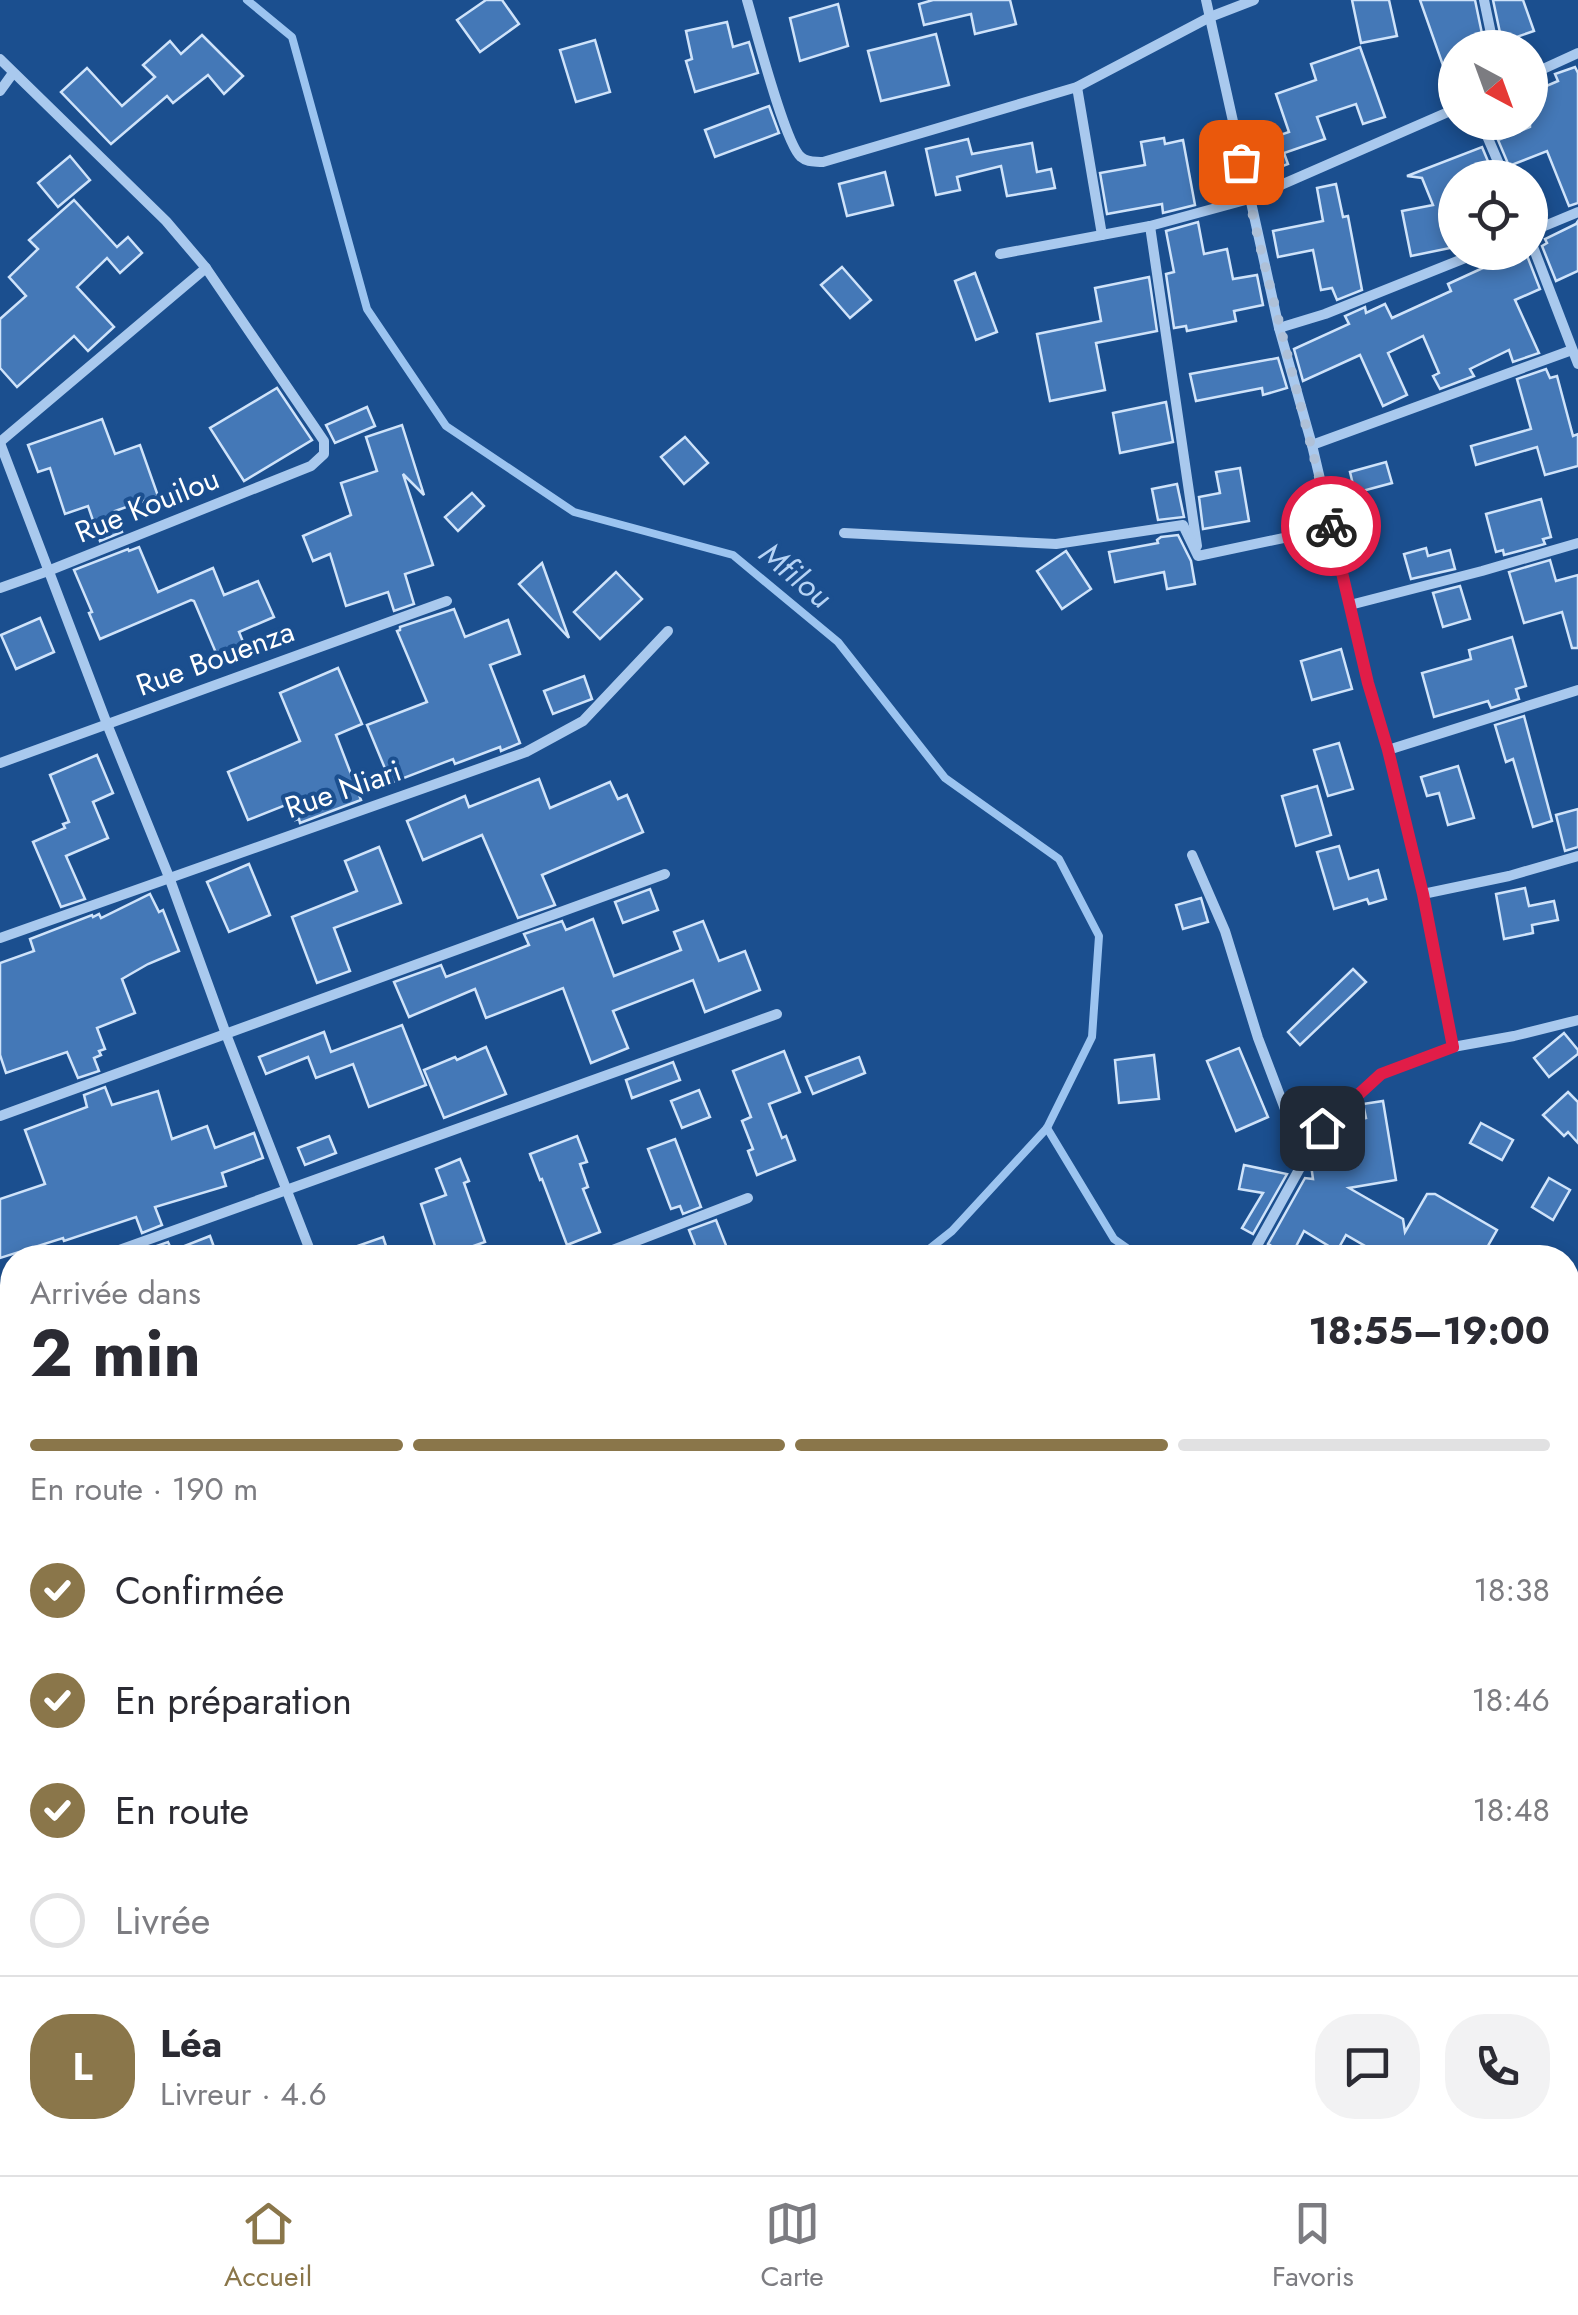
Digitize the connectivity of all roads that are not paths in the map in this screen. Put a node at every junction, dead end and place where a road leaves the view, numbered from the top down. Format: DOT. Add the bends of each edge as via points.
graph roads {
  1 [pos="748,0"];
  2 [pos="1206,0"];
  3 [pos="1254,0"];
  4 [pos="1484,0"];
  5 [pos="1210,16"];
  6 [pos="1490,30"];
  7 [pos="1578,53"];
  8 [pos="0,59"];
  9 [pos="1548,67"];
  10 [pos="13,73"];
  11 [pos="1076,88"];
  12 [pos="0,91"];
  13 [pos="1438,116"];
  14 [pos="1249,199"];
  15 [pos="1578,212"];
  16 [pos="1150,226"];
  17 [pos="1548,227"];
  18 [pos="1102,236"];
  19 [pos="1000,254"];
  20 [pos="206,268"];
  21 [pos="1438,269"];
  22 [pos="1543,270"];
  23 [pos="1279,328"];
  24 [pos="1572,350"];
  25 [pos="1578,364"];
  26 [pos="0,442"];
  27 [pos="1312,445"];
  28 [pos="1331,528"];
  29 [pos="844,533"];
  30 [pos="1578,543"];
  31 [pos="1198,556"];
  32 [pos="48,572"];
  33 [pos="0,588"];
  34 [pos="447,600"];
  35 [pos="1350,606"];
  36 [pos="668,631"];
  37 [pos="1578,690"];
  38 [pos="107,724"];
  39 [pos="1388,750"];
  40 [pos="0,763"];
  41 [pos="1192,855"];
  42 [pos="1578,856"];
  43 [pos="665,874"];
  44 [pos="169,877"];
  45 [pos="1423,894"];
  46 [pos="0,938"];
  47 [pos="777,1014"];
  48 [pos="1578,1020"];
  49 [pos="226,1034"];
  50 [pos="1453,1047"];
  51 [pos="0,1116"];
  52 [pos="1304,1159"];
  53 [pos="286,1191"];
  54 [pos="748,1198"];
  55 [pos="134,1245"];
  56 [pos="308,1245"];
  57 [pos="626,1245"];
  58 [pos="1257,1245"];
  1 -- 11 [label="street" via="779,107 797,154 808,161"];
  2 -- 5 [label="street"];
  3 -- 5 [label="street"];
  4 -- 6 [label="street"];
  5 -- 11 [label="street"];
  5 -- 14 [label="street"];
  7 -- 9 [label="street"];
  8 -- 10 [label="street"];
  10 -- 12 [label="street"];
  10 -- 20 [label="street"];
  11 -- 18 [label="street"];
  13 -- 14 [label="street"];
  14 -- 16 [label="street"];
  14 -- 23 [label="street"];
  15 -- 17 [label="street"];
  16 -- 18 [label="street"];
  16 -- 31 [label="street"];
  18 -- 19 [label="street"];
  20 -- 26 [label="street"];
  20 -- 32 [label="street, Rue Kouilou" via="324,441 324,454 311,466"];
  21 -- 23 [label="street"];
  22 -- 24 [label="street"];
  23 -- 27 [label="street"];
  24 -- 25 [label="street"];
  24 -- 27 [label="street"];
  26 -- 32 [label="street"];
  27 -- 28 [label="street"];
  28 -- 31 [label="street"];
  28 -- 35 [label="street"];
  29 -- 31 [label="street" via="1056,544 1183,524"];
  30 -- 35 [label="street"];
  32 -- 33 [label="street, Rue Kouilou"];
  32 -- 38 [label="street"];
  34 -- 38 [label="street, Rue Bouenza"];
  35 -- 39 [label="street"];
  36 -- 44 [label="street, Rue Niari" via="582,721 526,752"];
  37 -- 39 [label="street"];
  38 -- 40 [label="street, Rue Bouenza"];
  38 -- 44 [label="street"];
  39 -- 45 [label="street"];
  41 -- 52 [label="street"];
  42 -- 45 [label="street"];
  43 -- 49 [label="street"];
  44 -- 46 [label="street, Rue Niari"];
  44 -- 49 [label="street"];
  45 -- 50 [label="street"];
  47 -- 53 [label="street"];
  48 -- 50 [label="street"];
  49 -- 51 [label="street"];
  49 -- 53 [label="street"];
  50 -- 52 [label="street" via="1381,1074 1322,1128"];
  52 -- 58 [label="street"];
  53 -- 55 [label="street"];
  53 -- 56 [label="street"];
  54 -- 57 [label="street"];
}
